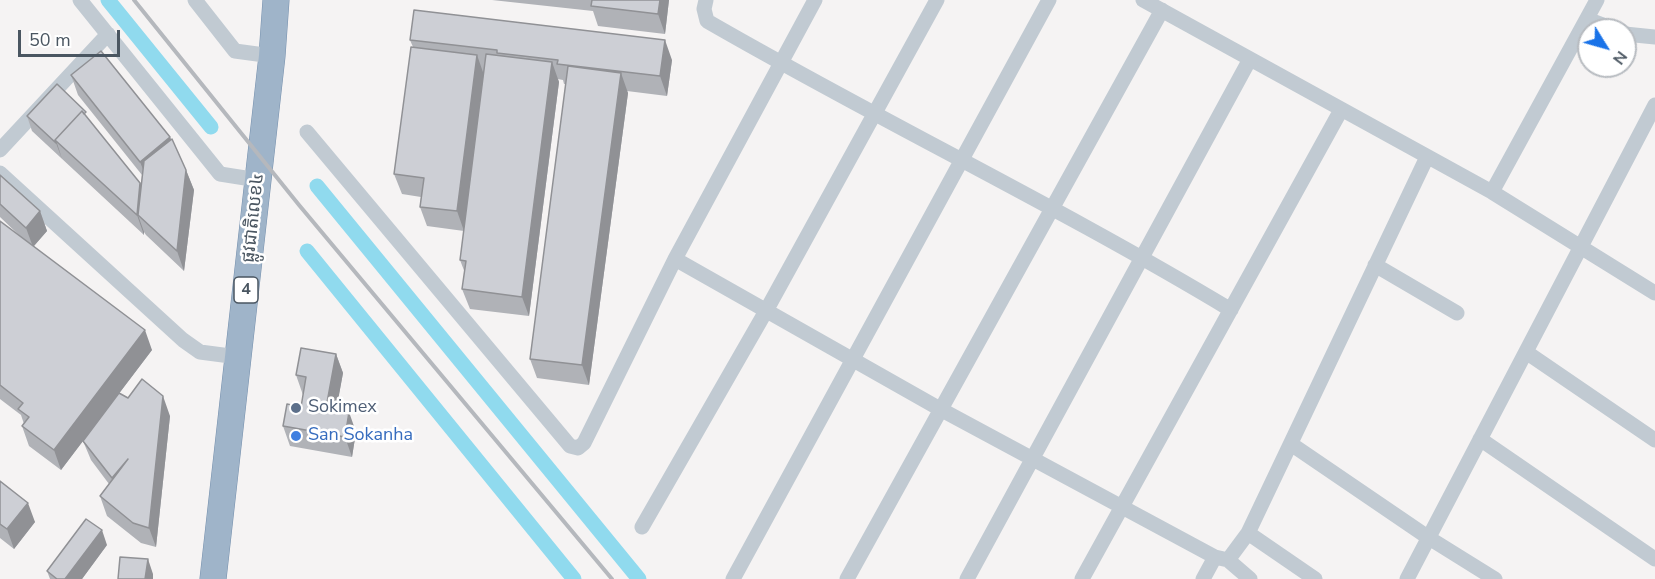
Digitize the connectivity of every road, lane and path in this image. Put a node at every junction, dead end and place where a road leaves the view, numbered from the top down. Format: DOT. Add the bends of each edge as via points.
graph roads {
  1 [pos="80,0"];
  2 [pos="195,0"];
  3 [pos="276,0"];
  4 [pos="706,0"];
  5 [pos="815,0"];
  6 [pos="937,0"];
  7 [pos="1049,0"];
  8 [pos="1143,0"];
  9 [pos="1598,0"];
  10 [pos="1162,10"];
  11 [pos="1588,18"];
  12 [pos="108,34"];
  13 [pos="1637,35"];
  14 [pos="1577,37"];
  15 [pos="1655,37"];
  16 [pos="272,56"];
  17 [pos="1250,59"];
  18 [pos="780,62"];
  19 [pos="1655,105"];
  20 [pos="1341,110"];
  21 [pos="875,114"];
  22 [pos="307,132"];
  23 [pos="0,150"];
  24 [pos="1427,157"];
  25 [pos="962,161"];
  26 [pos="0,173"];
  27 [pos="258,180"];
  28 [pos="1492,192"];
  29 [pos="1051,207"];
  30 [pos="1581,246"];
  31 [pos="1143,257"];
  32 [pos="675,259"];
  33 [pos="1375,265"];
  34 [pos="1655,293"];
  35 [pos="1231,310"];
  36 [pos="766,311"];
  37 [pos="1457,313"];
  38 [pos="1526,352"];
  39 [pos="238,357"];
  40 [pos="853,359"];
  41 [pos="940,408"];
  42 [pos="1480,439"];
  43 [pos="1655,440"];
  44 [pos="1291,444"];
  45 [pos="1034,458"];
  46 [pos="1122,506"];
  47 [pos="642,527"];
  48 [pos="1248,533"];
  49 [pos="1429,538"];
  50 [pos="1221,559"];
  51 [pos="1655,560"];
  52 [pos="213,579"];
  53 [pos="733,579"];
  54 [pos="848,579"];
  55 [pos="967,579"];
  56 [pos="1082,579"];
  57 [pos="1203,579"];
  58 [pos="1250,579"];
  59 [pos="1315,579"];
  60 [pos="1407,579"];
  61 [pos="1495,579"];
  1 -- 12 [label="street"];
  2 -- 16 [label="street" via="235,51"];
  3 -- 16 [label="highway, ផ្លូវជាតិលេខ៤ / 4"];
  4 -- 18 [label="street" via="707,21"];
  5 -- 18 [label="street"];
  6 -- 21 [label="street"];
  7 -- 25 [label="street"];
  8 -- 10 [label="street"];
  9 -- 11 [label="street"];
  10 -- 17 [label="street"];
  10 -- 29 [label="street"];
  12 -- 23 [label="street"];
  12 -- 27 [label="street" via="220,174"];
  13 -- 15 [label="street"];
  14 -- 28 [label="street"];
  16 -- 27 [label="highway, ផ្លូវជាតិលេខ៤ / 4"];
  17 -- 20 [label="street"];
  17 -- 31 [label="street"];
  18 -- 21 [label="street"];
  18 -- 32 [label="street"];
  19 -- 30 [label="street"];
  20 -- 24 [label="street"];
  20 -- 35 [label="street"];
  21 -- 25 [label="street"];
  21 -- 36 [label="street"];
  22 -- 32 [label="street" via="570,446 578,448 584,442"];
  24 -- 28 [label="street"];
  24 -- 33 [label="street"];
  25 -- 29 [label="street"];
  25 -- 40 [label="street"];
  26 -- 39 [label="street" via="183,340 200,352"];
  27 -- 39 [label="highway, ផ្លូវជាតិលេខ៤ / 4"];
  28 -- 30 [label="street"];
  29 -- 31 [label="street"];
  29 -- 41 [label="street"];
  30 -- 34 [label="street"];
  30 -- 38 [label="street"];
  31 -- 35 [label="street"];
  31 -- 45 [label="street"];
  32 -- 36 [label="street"];
  33 -- 37 [label="street"];
  33 -- 44 [label="street"];
  35 -- 46 [label="street"];
  36 -- 40 [label="street"];
  36 -- 47 [label="street"];
  38 -- 42 [label="street"];
  38 -- 43 [label="street"];
  39 -- 52 [label="highway, ផ្លូវជាតិលេខ៤ / 4"];
  40 -- 41 [label="street"];
  40 -- 53 [label="street"];
  41 -- 45 [label="street"];
  41 -- 54 [label="street"];
  42 -- 49 [label="street"];
  42 -- 51 [label="street"];
  44 -- 48 [label="street"];
  44 -- 49 [label="street"];
  45 -- 46 [label="street"];
  45 -- 55 [label="street"];
  46 -- 50 [label="street"];
  46 -- 56 [label="street"];
  48 -- 50 [label="street"];
  48 -- 59 [label="street"];
  49 -- 60 [label="street"];
  49 -- 61 [label="street"];
  50 -- 57 [label="street"];
  50 -- 58 [label="street"];
}
